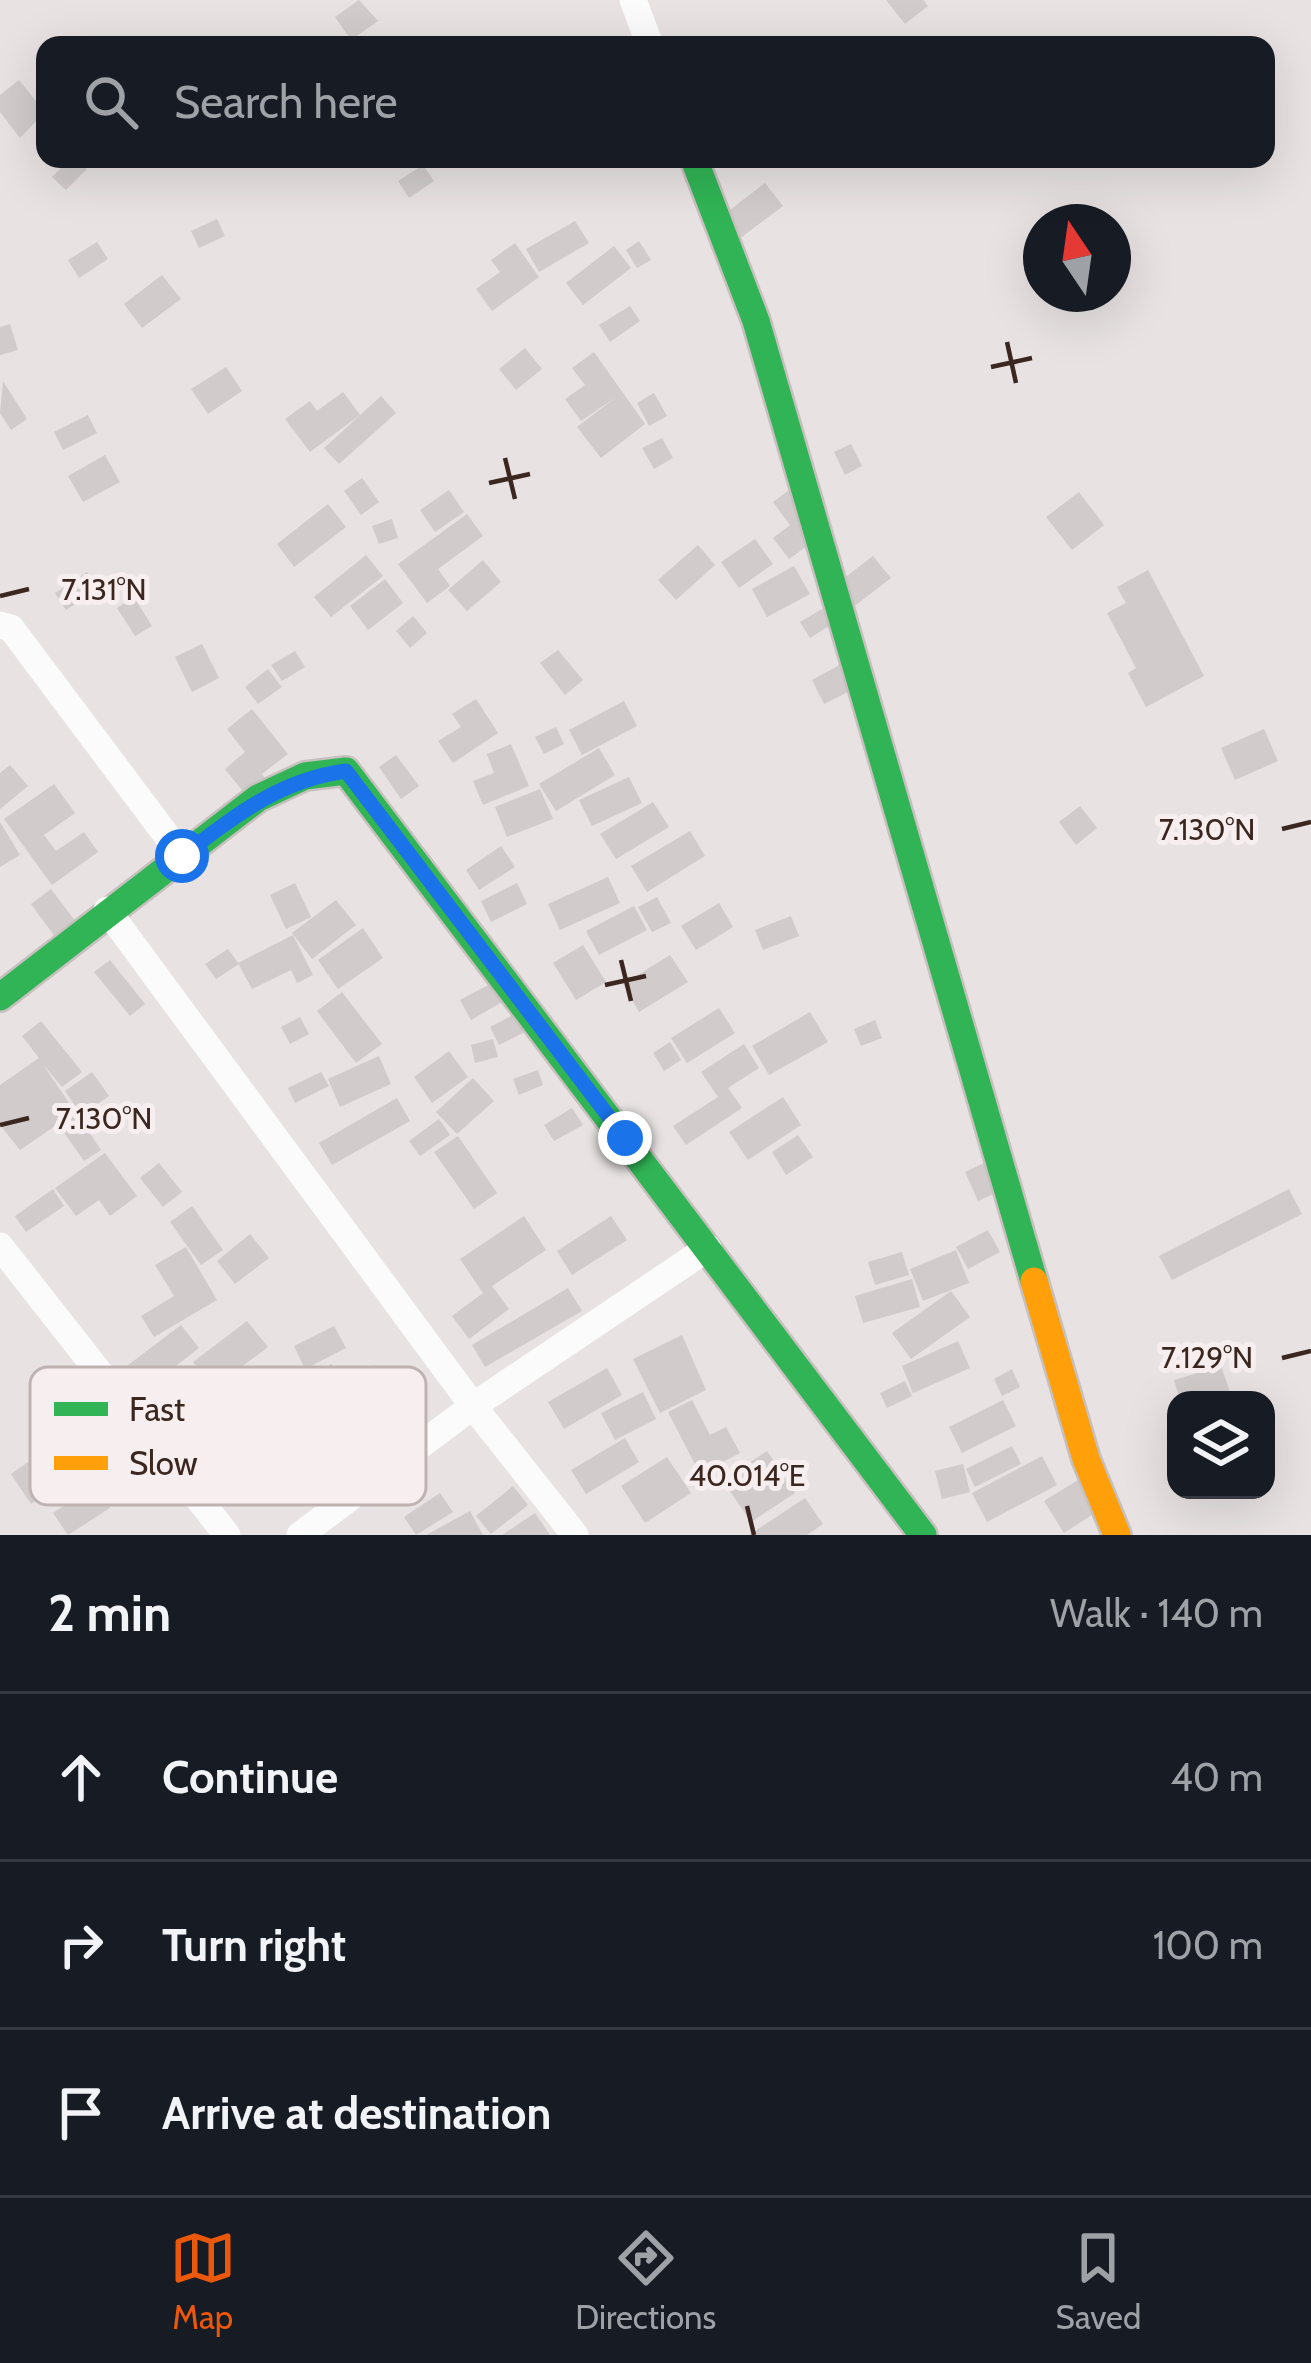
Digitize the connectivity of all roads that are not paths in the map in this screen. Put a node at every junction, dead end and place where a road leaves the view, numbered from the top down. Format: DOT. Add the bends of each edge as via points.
graph roads {
  1 [pos="633,0"];
  2 [pos="647,36"];
  3 [pos="697,168"];
  4 [pos="0,626"];
  5 [pos="182,856"];
  6 [pos="107,910"];
  7 [pos="0,997"];
  8 [pos="0,1246"];
  9 [pos="708,1248"];
  10 [pos="95,1367"];
  11 [pos="473,1406"];
  12 [pos="426,1441"];
  13 [pos="203,1505"];
  14 [pos="340,1505"];
  15 [pos="226,1535"];
  16 [pos="300,1535"];
  17 [pos="575,1535"];
  18 [pos="923,1535"];
  19 [pos="1117,1535"];
  1 -- 2 [label="street"];
  3 -- 19 [label="street" via="756,322 1085,1459"];
  4 -- 5 [label="street" via="11,628"];
  5 -- 6 [label="street"];
  5 -- 9 [label="street" via="258,798 304,776 346,771"];
  6 -- 7 [label="street"];
  6 -- 11 [label="street"];
  8 -- 10 [label="street"];
  9 -- 11 [label="street"];
  9 -- 18 [label="street"];
  11 -- 12 [label="street"];
  11 -- 17 [label="street"];
  13 -- 15 [label="street"];
  14 -- 16 [label="street"];
}
